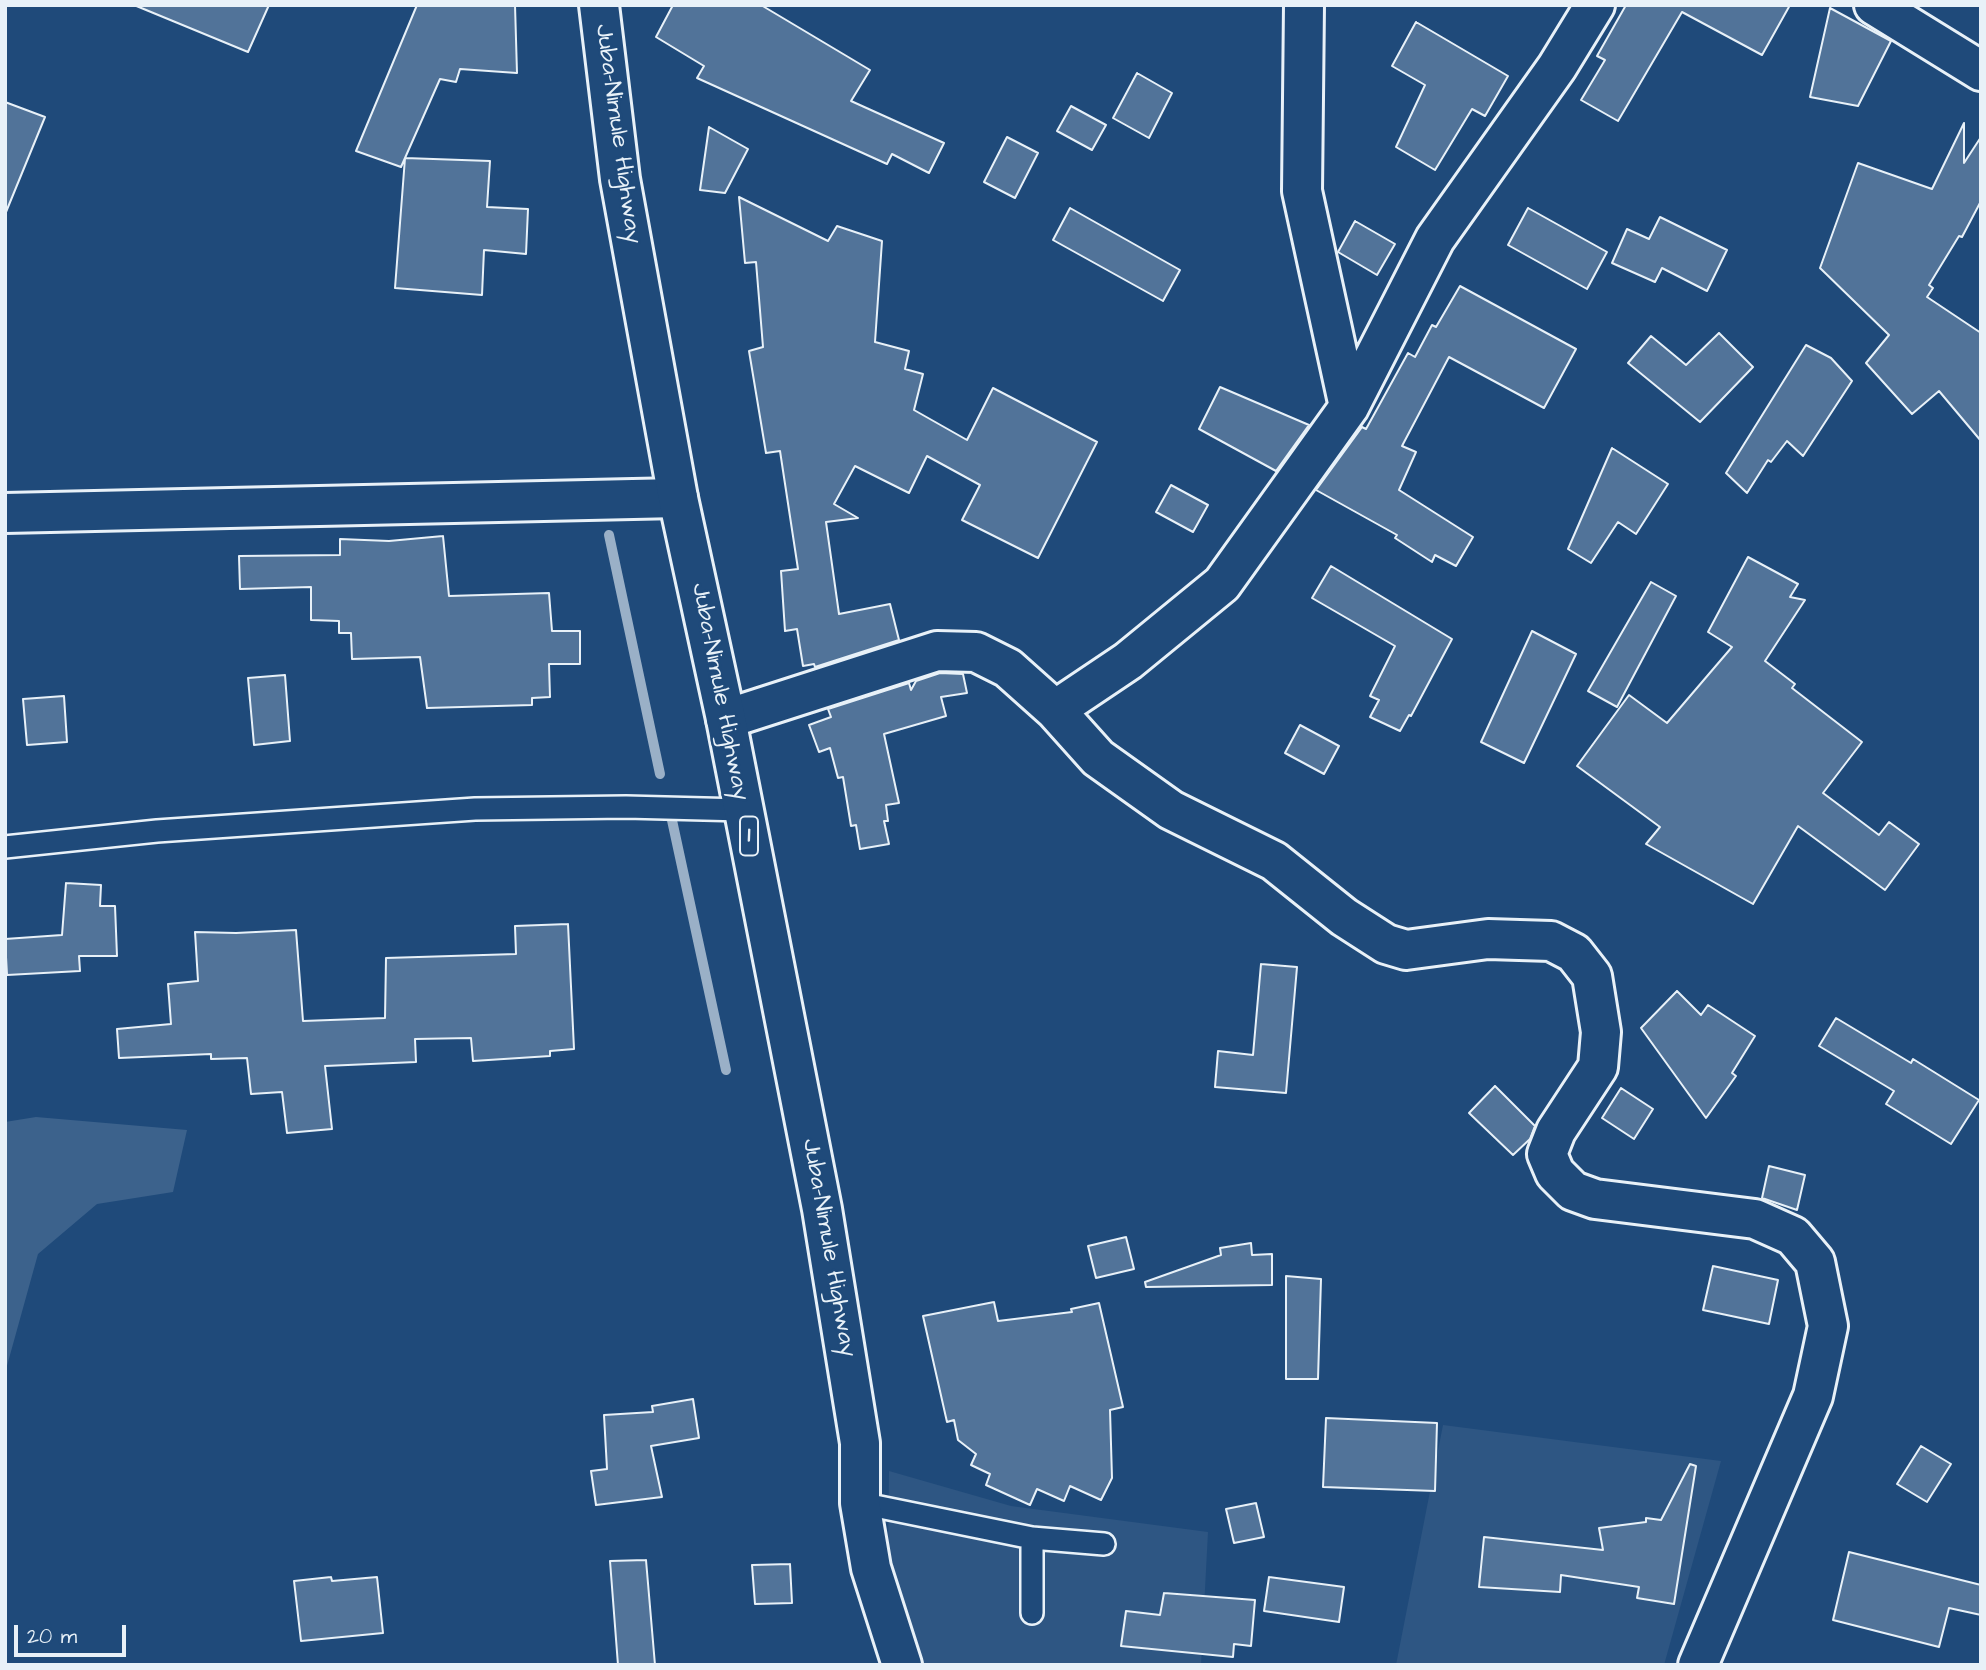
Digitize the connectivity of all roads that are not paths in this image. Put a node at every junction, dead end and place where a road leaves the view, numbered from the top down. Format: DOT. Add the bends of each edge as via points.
graph roads {
  1 [pos="599,5"];
  2 [pos="1304,5"];
  3 [pos="1595,5"];
  4 [pos="1874,5"];
  5 [pos="1981,71"];
  6 [pos="1349,407"];
  7 [pos="678,498"];
  8 [pos="5,513"];
  9 [pos="1055,710"];
  10 [pos="726,719"];
  11 [pos="743,810"];
  12 [pos="5,847"];
  13 [pos="860,1503"];
  14 [pos="1032,1538"];
  15 [pos="1104,1544"];
  16 [pos="1032,1613"];
  17 [pos="902,1665"];
  18 [pos="1698,1665"];
  1 -- 7 [label="street, Juba–Nimule Highway / 1" via="620,179"];
  2 -- 6 [label="street" via="1302,191"];
  3 -- 6 [label="street" via="1557,67 1435,239"];
  4 -- 5 [label="street"];
  6 -- 9 [label="street" via="1222,584 1128,660"];
  7 -- 8 [label="street"];
  7 -- 10 [label="street, Juba–Nimule Highway / 1"];
  9 -- 10 [label="street" via="1008,668 976,652 937,650"];
  9 -- 18 [label="street" via="1098,758 1171,810 1274,861 1386,944 1406,950 1488,939 1551,941 1574,954 1592,976 1601,1032 1598,1067 1556,1131 1548,1154 1555,1173 1573,1191 1595,1199 1755,1219 1793,1236 1815,1262 1828,1326 1813,1396"];
  10 -- 11 [label="street, Juba–Nimule Highway / 1"];
  11 -- 12 [label="lane" via="475,809 157,831"];
  11 -- 13 [label="street, Juba–Nimule Highway / 1" via="800,1083 845,1342 860,1443"];
  13 -- 14 [label="lane"];
  13 -- 17 [label="street, Juba–Nimule Highway / 1" via="871,1568"];
  14 -- 15 [label="lane"];
  14 -- 16 [label="lane"];
}
